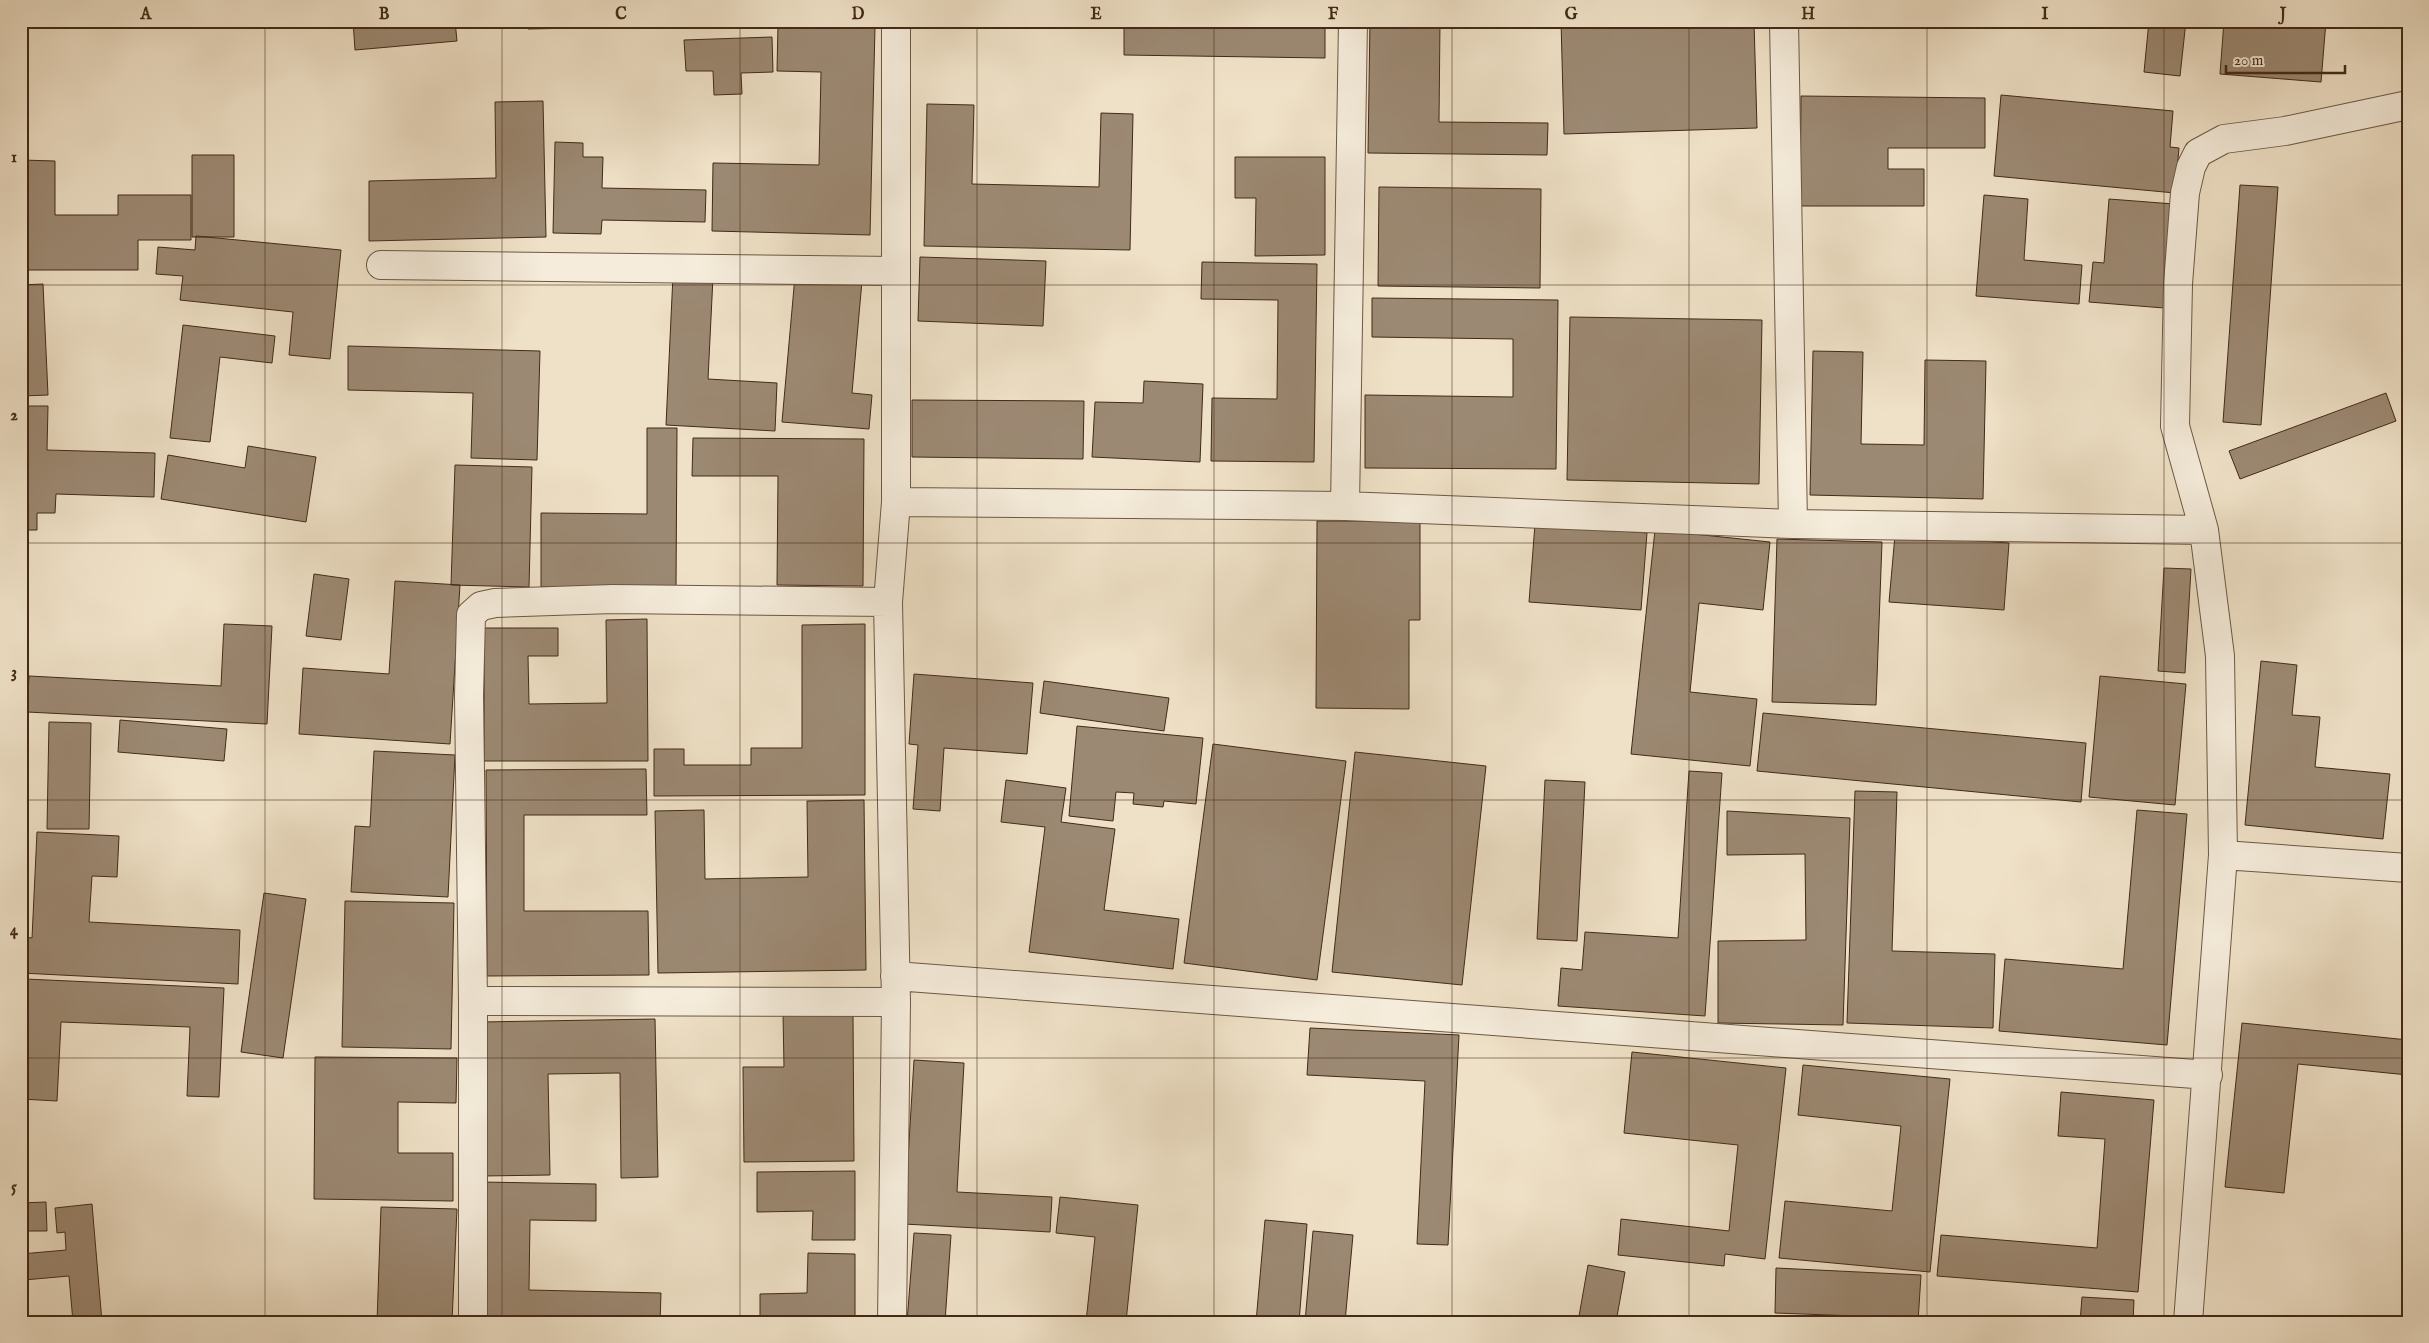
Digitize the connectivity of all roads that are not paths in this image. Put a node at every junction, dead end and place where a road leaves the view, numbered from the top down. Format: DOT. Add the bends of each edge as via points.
graph roads {
  1 [pos="896,21"];
  2 [pos="1353,21"];
  3 [pos="1784,21"];
  4 [pos="2408,106"];
  5 [pos="381,265"];
  6 [pos="894,271"];
  7 [pos="896,502"];
  8 [pos="1345,506"];
  9 [pos="1794,524"];
  10 [pos="2204,530"];
  11 [pos="888,602"];
  12 [pos="2223,855"];
  13 [pos="2408,868"];
  14 [pos="895,989"];
  15 [pos="473,1001"];
  16 [pos="2208,1075"];
  17 [pos="473,1322"];
  18 [pos="892,1322"];
  19 [pos="2188,1322"];
  1 -- 6 [label="street"];
  2 -- 8 [label="street"];
  3 -- 9 [label="street"];
  4 -- 10 [label="street" via="2285,132 2224,138 2198,153 2190,166 2178,284 2175,426"];
  5 -- 6 [label="street"];
  6 -- 7 [label="street"];
  7 -- 8 [label="street"];
  7 -- 11 [label="street"];
  8 -- 9 [label="street"];
  9 -- 10 [label="street"];
  10 -- 12 [label="street" via="2220,656"];
  11 -- 14 [label="street"];
  11 -- 15 [label="street" via="613,599 495,603 476,610 471,615 470,662"];
  12 -- 13 [label="street"];
  12 -- 16 [label="street"];
  14 -- 15 [label="street"];
  14 -- 16 [label="street"];
  14 -- 18 [label="street"];
  15 -- 17 [label="street"];
  16 -- 19 [label="street"];
}
